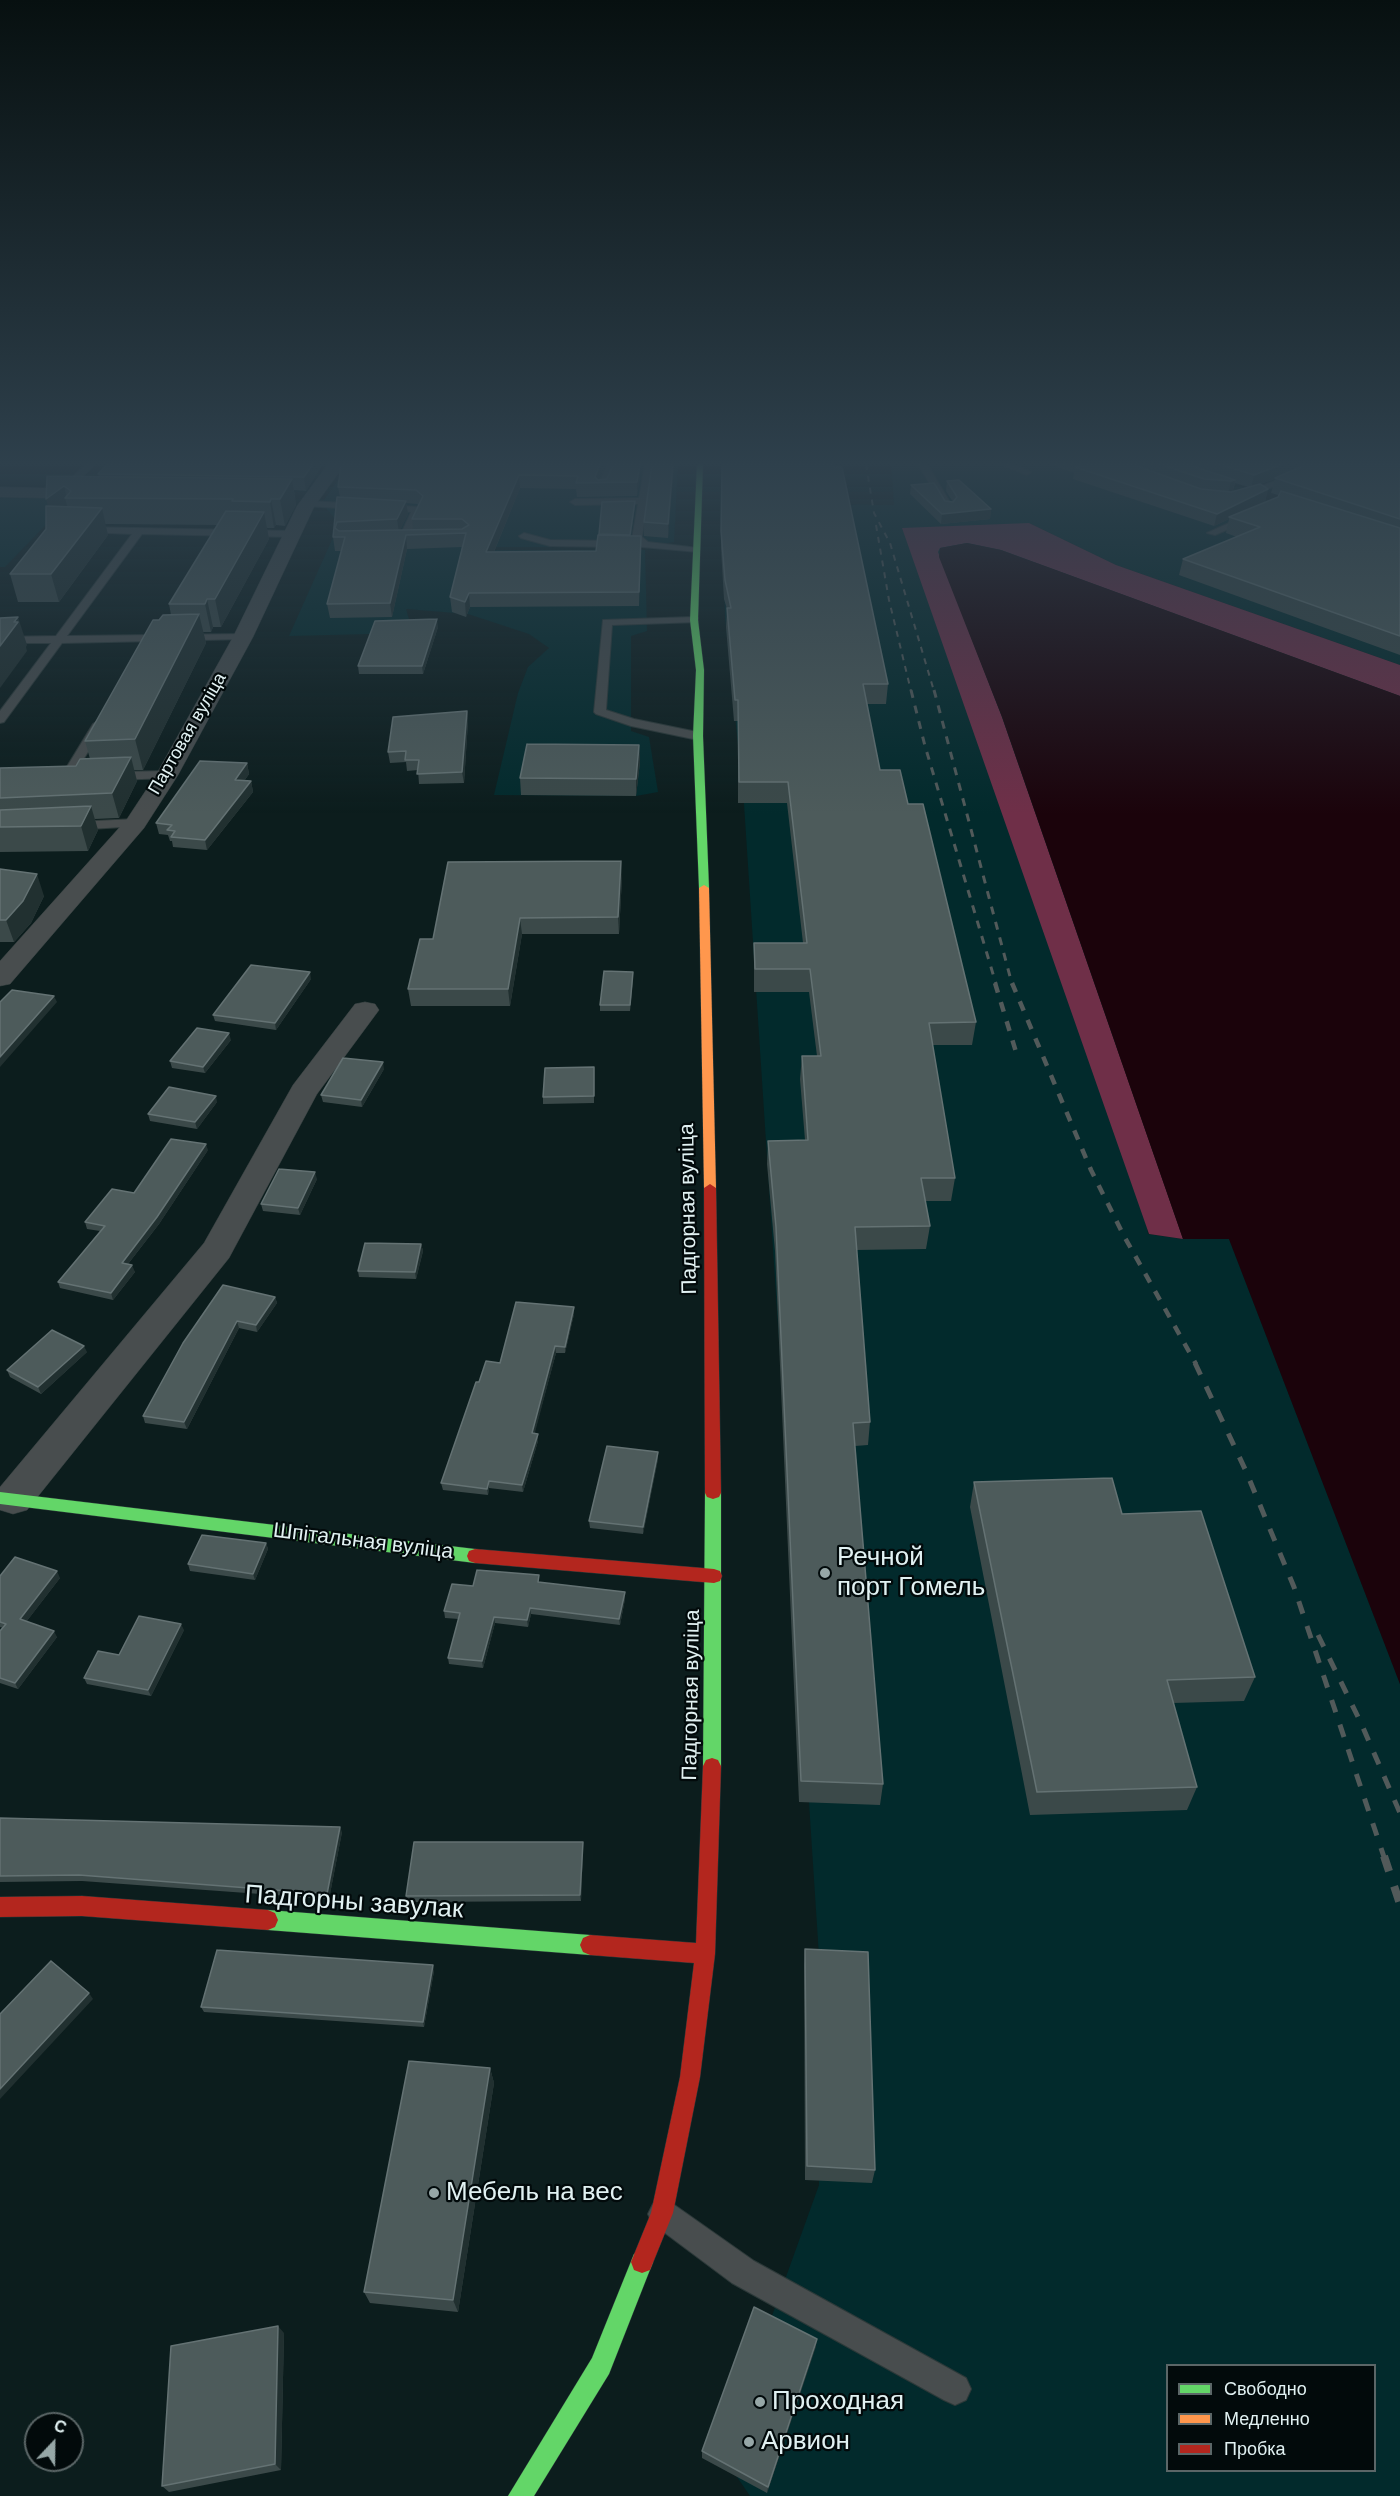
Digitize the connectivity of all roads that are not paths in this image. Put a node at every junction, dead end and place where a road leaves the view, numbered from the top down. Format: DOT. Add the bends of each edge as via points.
graph roads {
  1 [pos="102,580"];
  2 [pos="270,580"];
  3 [pos="695,580"];
  4 [pos="694,620"];
  5 [pos="243,637"];
  6 [pos="58,639"];
  7 [pos="0,640"];
  8 [pos="103,718"];
  9 [pos="0,719"];
  10 [pos="698,736"];
  11 [pos="167,774"];
  12 [pos="100,777"];
  13 [pos="66,778"];
  14 [pos="136,823"];
  15 [pos="57,826"];
  16 [pos="0,978"];
  17 [pos="365,1010"];
  18 [pos="7,1498"];
  19 [pos="714,1576"];
  20 [pos="0,1907"];
  21 [pos="705,1954"];
  22 [pos="662,2213"];
  23 [pos="955,2389"];
  24 [pos="520,2496"];
  1 -- 6 [label="lane"];
  2 -- 5 [label="street, Партовая вуліца"];
  3 -- 4 [label="street, Падгорная вуліца"];
  4 -- 10 [label="street, Падгорная вуліца" via="700,669"];
  4 -- 10 [label="lane" via="607,622 600,712"];
  5 -- 6 [label="lane"];
  5 -- 11 [label="street, Партовая вуліца"];
  6 -- 7 [label="lane"];
  6 -- 9 [label="lane"];
  8 -- 13 [label="lane"];
  10 -- 19 [label="street, Падгорная вуліца" via="707,957"];
  11 -- 12 [label="lane"];
  11 -- 14 [label="street, Партовая вуліца"];
  14 -- 15 [label="lane"];
  14 -- 16 [label="street, Партовая вуліца"];
  17 -- 18 [label="street, Шпітальная вуліца" via="303,1092 217,1250"];
  18 -- 19 [label="street, Шпітальная вуліца" via="489,1558"];
  19 -- 21 [label="street, Падгорная вуліца"];
  20 -- 21 [label="street, Падгорны завулак" via="82,1906"];
  21 -- 22 [label="street, Падгорная вуліца" via="690,2078"];
  22 -- 23 [label="lane" via="743,2272"];
  22 -- 24 [label="street, Падгорная вуліца" via="601,2366"];
}
